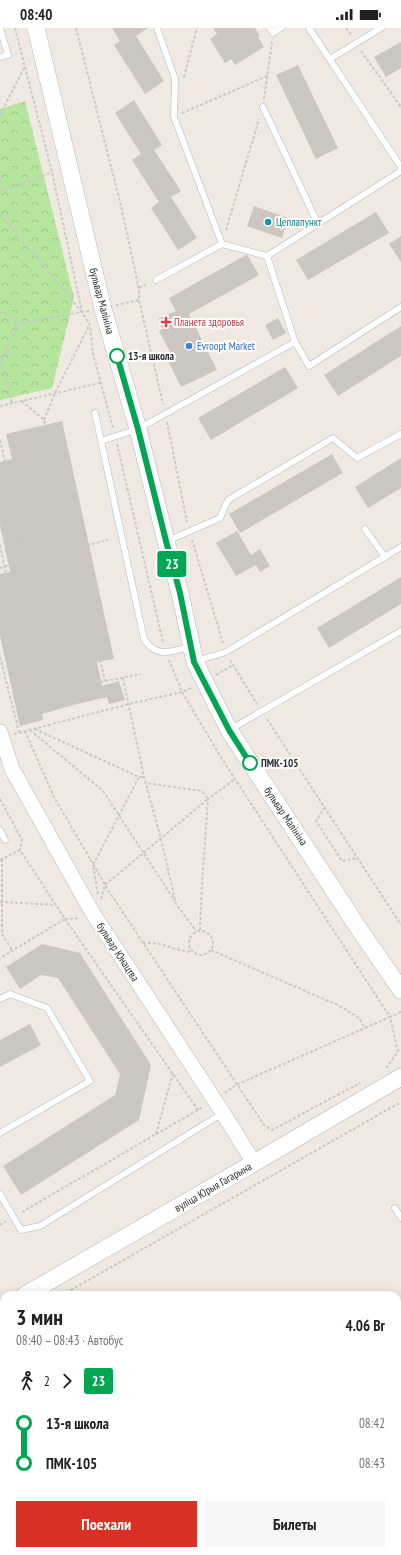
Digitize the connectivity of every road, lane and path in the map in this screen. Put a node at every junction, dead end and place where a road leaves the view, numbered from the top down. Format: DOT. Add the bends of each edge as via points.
graph roads {
  1 [pos="0,28"];
  2 [pos="15,28"];
  3 [pos="36,28"];
  4 [pos="76,28"];
  5 [pos="157,28"];
  6 [pos="197,28"];
  7 [pos="281,28"];
  8 [pos="309,28"];
  9 [pos="346,28"];
  10 [pos="381,28"];
  11 [pos="272,31"];
  12 [pos="356,43"];
  13 [pos="0,57"];
  14 [pos="330,59"];
  15 [pos="25,67"];
  16 [pos="267,76"];
  17 [pos="184,80"];
  18 [pos="263,107"];
  19 [pos="401,107"];
  20 [pos="0,114"];
  21 [pos="174,117"];
  22 [pos="401,167"];
  23 [pos="401,171"];
  24 [pos="52,172"];
  25 [pos="0,176"];
  26 [pos="0,183"];
  27 [pos="0,192"];
  28 [pos="0,214"];
  29 [pos="318,224"];
  30 [pos="222,244"];
  31 [pos="267,256"];
  32 [pos="156,280"];
  33 [pos="139,300"];
  34 [pos="401,307"];
  35 [pos="103,309"];
  36 [pos="0,312"];
  37 [pos="82,312"];
  38 [pos="19,323"];
  39 [pos="90,325"];
  40 [pos="295,342"];
  41 [pos="0,356"];
  42 [pos="1,361"];
  43 [pos="100,383"];
  44 [pos="55,393"];
  45 [pos="22,401"];
  46 [pos="12,403"];
  47 [pos="0,406"];
  48 [pos="95,413"];
  49 [pos="166,414"];
  50 [pos="44,420"];
  51 [pos="138,429"];
  52 [pos="401,434"];
  53 [pos="115,436"];
  54 [pos="0,440"];
  55 [pos="101,441"];
  56 [pos="55,462"];
  57 [pos="34,467"];
  58 [pos="8,473"];
  59 [pos="0,475"];
  60 [pos="365,529"];
  61 [pos="189,531"];
  62 [pos="108,540"];
  63 [pos="166,541"];
  64 [pos="0,545"];
  65 [pos="401,547"];
  66 [pos="75,549"];
  67 [pos="53,554"];
  68 [pos="384,557"];
  69 [pos="28,561"];
  70 [pos="5,566"];
  71 [pos="0,568"];
  72 [pos="401,631"];
  73 [pos="94,633"];
  74 [pos="72,638"];
  75 [pos="47,644"];
  76 [pos="23,650"];
  77 [pos="166,652"];
  78 [pos="226,652"];
  79 [pos="193,654"];
  80 [pos="0,657"];
  81 [pos="141,674"];
  82 [pos="123,678"];
  83 [pos="105,681"];
  84 [pos="82,687"];
  85 [pos="58,693"];
  86 [pos="33,700"];
  87 [pos="23,702"];
  88 [pos="129,704"];
  89 [pos="262,711"];
  90 [pos="34,729"];
  91 [pos="30,730"];
  92 [pos="229,730"];
  93 [pos="25,731"];
  94 [pos="19,732"];
  95 [pos="1,735"];
  96 [pos="222,759"];
  97 [pos="139,777"];
  98 [pos="144,777"];
  99 [pos="235,779"];
  100 [pos="146,782"];
  101 [pos="0,799"];
  102 [pos="208,799"];
  103 [pos="325,807"];
  104 [pos="119,816"];
  105 [pos="0,830"];
  106 [pos="161,839"];
  107 [pos="5,840"];
  108 [pos="20,850"];
  109 [pos="143,853"];
  110 [pos="358,858"];
  111 [pos="1,860"];
  112 [pos="93,865"];
  113 [pos="105,885"];
  114 [pos="1,902"];
  115 [pos="100,904"];
  116 [pos="176,904"];
  117 [pos="56,905"];
  118 [pos="65,919"];
  119 [pos="401,925"];
  120 [pos="200,930"];
  121 [pos="196,931"];
  122 [pos="142,943"];
  123 [pos="12,950"];
  124 [pos="211,950"];
  125 [pos="193,952"];
  126 [pos="0,958"];
  127 [pos="401,990"];
  128 [pos="0,999"];
  129 [pos="401,1012"];
  130 [pos="390,1017"];
  131 [pos="365,1028"];
  132 [pos="386,1069"];
  133 [pos="173,1073"];
  134 [pos="401,1076"];
  135 [pos="366,1080"];
  136 [pos="236,1085"];
  137 [pos="214,1100"];
  138 [pos="401,1102"];
  139 [pos="198,1110"];
  140 [pos="223,1113"];
  141 [pos="0,1133"];
  142 [pos="156,1134"];
  143 [pos="254,1163"];
  144 [pos="0,1194"];
  145 [pos="395,1208"];
  146 [pos="13,1217"];
  147 [pos="401,1218"];
  148 [pos="0,1225"];
  149 [pos="32,1291"];
  150 [pos="69,1291"];
  1 -- 13 [label="lane" via="8,55"];
  2 -- 15 [label="path"];
  3 -- 35 [label="main road, бульвар Малініна"];
  4 -- 33 [label="path" via="121,206 139,289"];
  5 -- 21 [label="lane" via="175,79"];
  6 -- 17 [label="path"];
  7 -- 11 [label="lane"];
  8 -- 14 [label="lane"];
  9 -- 12 [label="path"];
  10 -- 12 [label="lane"];
  11 -- 16 [label="path"];
  12 -- 14 [label="lane"];
  12 -- 19 [label="path"];
  14 -- 22 [label="lane"];
  15 -- 20 [label="path"];
  15 -- 24 [label="path"];
  16 -- 18 [label="path"];
  16 -- 21 [label="path"];
  18 -- 29 [label="lane"];
  18 -- 30 [label="path"];
  21 -- 30 [label="lane"];
  23 -- 29 [label="lane"];
  24 -- 27 [label="path"];
  24 -- 37 [label="path"];
  25 -- 26 [label="path"];
  28 -- 37 [label="path"];
  29 -- 31 [label="lane"];
  30 -- 31 [label="lane"];
  30 -- 32 [label="lane"];
  31 -- 40 [label="lane"];
  33 -- 35 [label="path"];
  33 -- 49 [label="path"];
  34 -- 40 [label="lane" via="309,366"];
  35 -- 37 [label="path"];
  35 -- 51 [label="main road, бульвар Малініна"];
  36 -- 38 [label="path"];
  37 -- 38 [label="path"];
  37 -- 39 [label="path"];
  38 -- 42 [label="path"];
  39 -- 43 [label="path"];
  39 -- 44 [label="path"];
  40 -- 49 [label="lane"];
  41 -- 42 [label="path"];
  42 -- 46 [label="path"];
  43 -- 44 [label="path"];
  43 -- 53 [label="path"];
  44 -- 45 [label="path"];
  44 -- 50 [label="path"];
  45 -- 46 [label="path"];
  45 -- 50 [label="path"];
  46 -- 47 [label="path"];
  48 -- 55 [label="lane"];
  49 -- 51 [label="lane"];
  49 -- 61 [label="path"];
  50 -- 56 [label="path"];
  51 -- 53 [label="lane"];
  51 -- 63 [label="main road, бульвар Малініна"];
  52 -- 61 [label="lane" via="357,458 333,438 228,500 220,518"];
  53 -- 55 [label="lane"];
  53 -- 77 [label="path"];
  54 -- 58 [label="path"];
  55 -- 77 [label="lane" via="144,639 158,652"];
  56 -- 57 [label="path"];
  56 -- 66 [label="path"];
  57 -- 58 [label="path"];
  57 -- 67 [label="path"];
  58 -- 59 [label="path"];
  58 -- 69 [label="path"];
  60 -- 68 [label="lane"];
  61 -- 63 [label="lane"];
  61 -- 78 [label="path"];
  62 -- 66 [label="path"];
  63 -- 79 [label="main road, бульвар Малініна"];
  64 -- 70 [label="path"];
  65 -- 68 [label="lane"];
  66 -- 67 [label="path"];
  66 -- 73 [label="path"];
  67 -- 69 [label="path"];
  67 -- 74 [label="path"];
  68 -- 78 [label="lane"];
  69 -- 70 [label="path"];
  69 -- 75 [label="path"];
  70 -- 71 [label="path"];
  70 -- 76 [label="path"];
  72 -- 89 [label="lane"];
  73 -- 74 [label="path"];
  73 -- 83 [label="path"];
  74 -- 75 [label="path"];
  74 -- 84 [label="path"];
  75 -- 76 [label="path"];
  75 -- 85 [label="path"];
  76 -- 86 [label="path"];
  77 -- 79 [label="lane"];
  77 -- 88 [label="path" via="182,692"];
  78 -- 79 [label="lane"];
  78 -- 89 [label="path"];
  79 -- 92 [label="main road, бульвар Малініна"];
  80 -- 94 [label="path"];
  81 -- 82 [label="path"];
  82 -- 83 [label="path"];
  82 -- 88 [label="path"];
  83 -- 84 [label="path"];
  84 -- 85 [label="path"];
  85 -- 86 [label="path"];
  86 -- 87 [label="path"];
  88 -- 90 [label="path"];
  88 -- 98 [label="path"];
  89 -- 92 [label="lane"];
  89 -- 103 [label="path"];
  90 -- 91 [label="path"];
  90 -- 97 [label="path"];
  91 -- 93 [label="path"];
  91 -- 104 [label="path" via="103,791"];
  92 -- 127 [label="main road, бульвар Малініна"];
  93 -- 94 [label="path"];
  93 -- 112 [label="path" via="54,797"];
  94 -- 95 [label="path"];
  95 -- 137 [label="street, бульвар Юнацтва" via="12,769 92,912"];
  96 -- 99 [label="path"];
  97 -- 98 [label="path"];
  97 -- 104 [label="path"];
  98 -- 100 [label="path"];
  99 -- 102 [label="path"];
  99 -- 130 [label="path"];
  100 -- 102 [label="path" via="202,791"];
  100 -- 106 [label="path"];
  101 -- 108 [label="path" via="22,840"];
  102 -- 106 [label="path"];
  102 -- 120 [label="path"];
  103 -- 110 [label="path"];
  103 -- 110 [label="path" via="316,821 342,861"];
  104 -- 109 [label="path"];
  104 -- 112 [label="path"];
  105 -- 107 [label="lane"];
  106 -- 109 [label="path"];
  106 -- 116 [label="path"];
  108 -- 111 [label="path"];
  108 -- 117 [label="path"];
  109 -- 113 [label="path"];
  109 -- 116 [label="path"];
  110 -- 119 [label="path"];
  111 -- 114 [label="path"];
  112 -- 113 [label="path"];
  112 -- 115 [label="path"];
  113 -- 122 [label="path"];
  114 -- 117 [label="path"];
  114 -- 123 [label="path" via="2,934"];
  116 -- 121 [label="path"];
  117 -- 118 [label="path"];
  118 -- 123 [label="path"];
  118 -- 133 [label="path"];
  120 -- 121 [label="path"];
  120 -- 124 [label="path" via="210,935 213,942"];
  121 -- 125 [label="path" via="189,941"];
  122 -- 125 [label="path" via="153,942"];
  122 -- 136 [label="path"];
  123 -- 126 [label="path"];
  124 -- 125 [label="path" via="204,954"];
  124 -- 131 [label="path" via="340,1006 359,1018"];
  128 -- 141 [label="lane" via="10,994 47,1008 90,1082"];
  129 -- 130 [label="path"];
  130 -- 131 [label="path"];
  130 -- 132 [label="path" via="398,1052"];
  131 -- 136 [label="path"];
  133 -- 139 [label="path"];
  133 -- 142 [label="path"];
  134 -- 143 [label="main road, вуліца Юрыя Гагарына"];
  135 -- 136 [label="path" via="272,1130 264,1125"];
  137 -- 139 [label="path"];
  137 -- 140 [label="street, бульвар Юнацтва"];
  138 -- 150 [label="path"];
  139 -- 142 [label="path"];
  140 -- 143 [label="street, бульвар Юнацтва"];
  140 -- 146 [label="lane" via="40,1226 21,1230"];
  142 -- 146 [label="path"];
  143 -- 149 [label="main road, вуліца Юрыя Гагарына"];
  144 -- 146 [label="lane"];
  145 -- 147 [label="lane"];
  146 -- 148 [label="path"];
}
